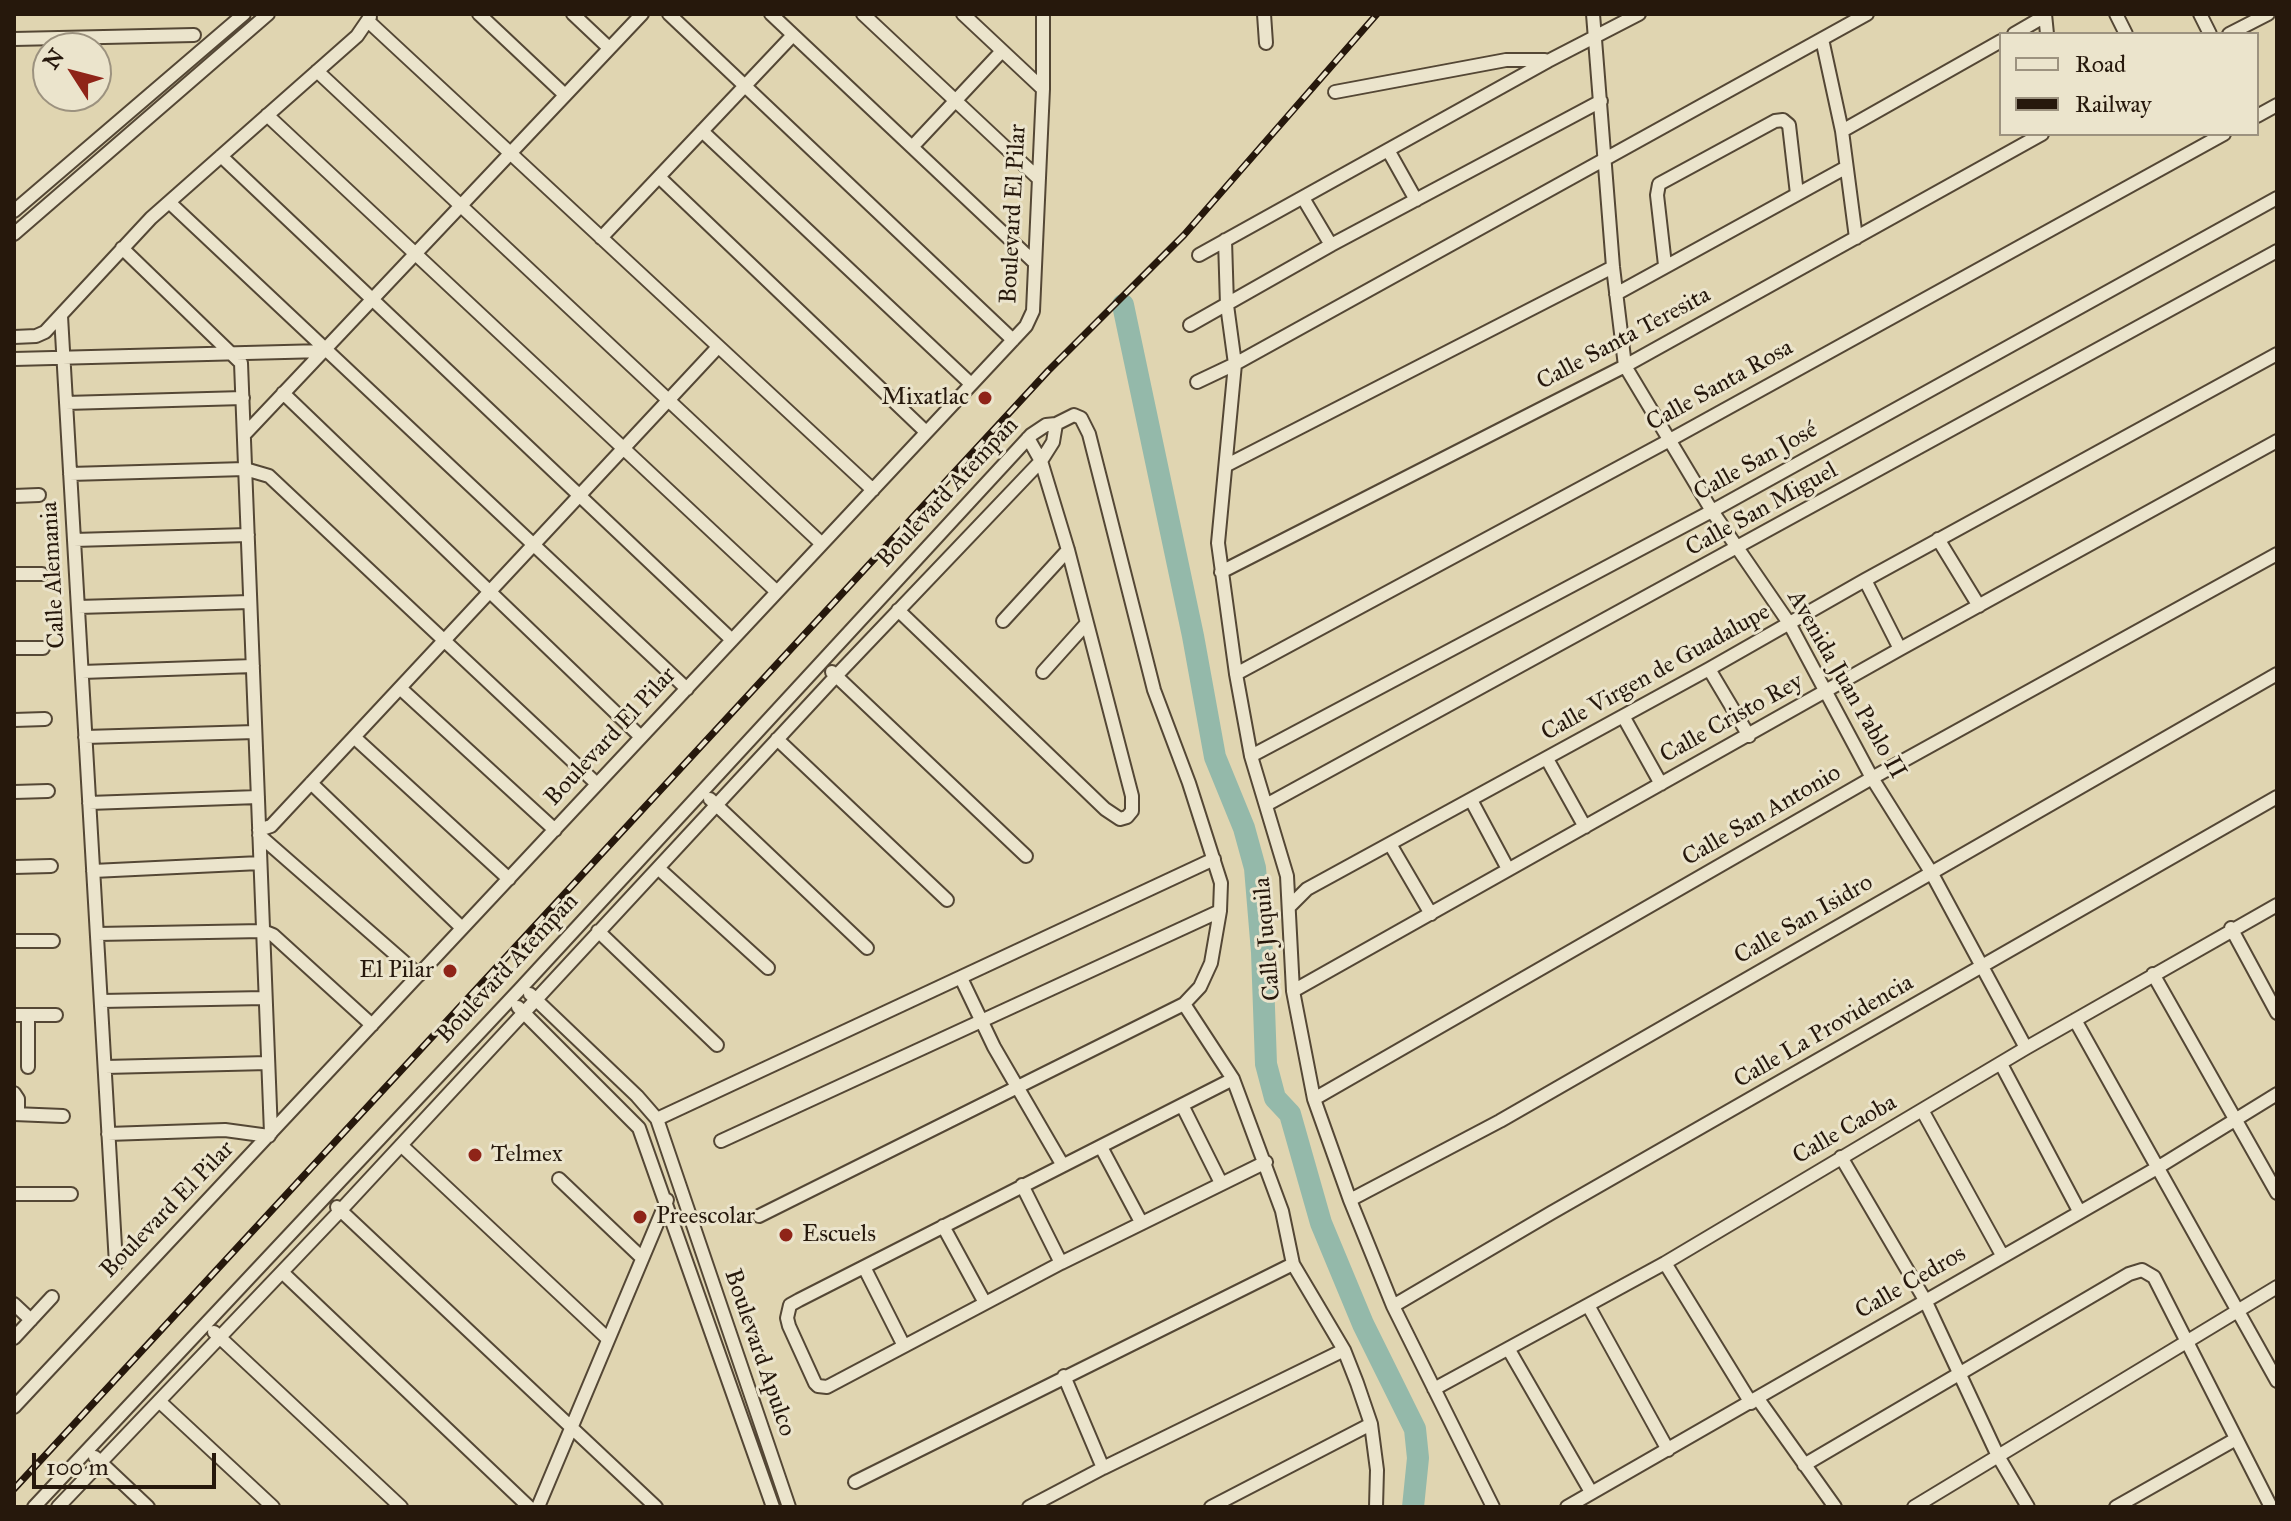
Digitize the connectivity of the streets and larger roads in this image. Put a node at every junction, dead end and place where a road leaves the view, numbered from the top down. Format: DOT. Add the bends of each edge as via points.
graph roads {
  1 [pos="244,14"];
  2 [pos="268,14"];
  3 [pos="479,14"];
  4 [pos="573,14"];
  5 [pos="642,14"];
  6 [pos="669,14"];
  7 [pos="771,14"];
  8 [pos="863,14"];
  9 [pos="963,14"];
  10 [pos="1043,14"];
  11 [pos="1264,14"];
  12 [pos="1593,14"];
  13 [pos="1639,14"];
  14 [pos="1867,14"];
  15 [pos="2116,14"];
  16 [pos="2200,14"];
  17 [pos="2268,14"];
  18 [pos="2045,15"];
  19 [pos="370,17"];
  20 [pos="2017,32"];
  21 [pos="2125,32"];
  22 [pos="2209,32"];
  23 [pos="2233,32"];
  24 [pos="194,35"];
  25 [pos="793,35"];
  26 [pos="1596,37"];
  27 [pos="14,39"];
  28 [pos="1822,39"];
  29 [pos="1999,42"];
  30 [pos="1266,43"];
  31 [pos="609,48"];
  32 [pos="1002,51"];
  33 [pos="1548,61"];
  34 [pos="317,71"];
  35 [pos="745,86"];
  36 [pos="1043,89"];
  37 [pos="1335,92"];
  38 [pos="565,95"];
  39 [pos="955,101"];
  40 [pos="1601,101"];
  41 [pos="2277,105"];
  42 [pos="267,115"];
  43 [pos="2259,115"];
  44 [pos="702,131"];
  45 [pos="1842,131"];
  46 [pos="2038,136"];
  47 [pos="2220,136"];
  48 [pos="913,146"];
  49 [pos="1388,150"];
  50 [pos="510,153"];
  51 [pos="221,156"];
  52 [pos="1605,157"];
  53 [pos="1845,168"];
  54 [pos="659,177"];
  55 [pos="1039,179"];
  56 [pos="1797,194"];
  57 [pos="1303,198"];
  58 [pos="2277,198"];
  59 [pos="28,200"];
  60 [pos="1416,200"];
  61 [pos="169,202"];
  62 [pos="460,206"];
  63 [pos="14,211"];
  64 [pos="39,214"];
  65 [pos="14,234"];
  66 [pos="601,238"];
  67 [pos="1856,238"];
  68 [pos="1225,240"];
  69 [pos="1331,245"];
  70 [pos="122,248"];
  71 [pos="2277,251"];
  72 [pos="415,253"];
  73 [pos="1199,255"];
  74 [pos="1035,263"];
  75 [pos="1665,265"];
  76 [pos="1613,267"];
  77 [pos="1616,294"];
  78 [pos="372,299"];
  79 [pos="1227,305"];
  80 [pos="61,316"];
  81 [pos="1190,325"];
  82 [pos="14,337"];
  83 [pos="1013,340"];
  84 [pos="718,347"];
  85 [pos="324,350"];
  86 [pos="2277,354"];
  87 [pos="233,355"];
  88 [pos="14,359"];
  89 [pos="64,359"];
  90 [pos="1235,364"];
  91 [pos="1625,366"];
  92 [pos="1197,382"];
  93 [pos="971,384"];
  94 [pos="283,393"];
  95 [pos="243,398"];
  96 [pos="668,400"];
  97 [pos="66,403"];
  98 [pos="1056,424"];
  99 [pos="926,432"];
  100 [pos="244,435"];
  101 [pos="1028,438"];
  102 [pos="1668,441"];
  103 [pos="2277,441"];
  104 [pos="623,448"];
  105 [pos="1041,461"];
  106 [pos="1227,465"];
  107 [pos="245,469"];
  108 [pos="70,474"];
  109 [pos="873,490"];
  110 [pos="39,495"];
  111 [pos="14,496"];
  112 [pos="579,496"];
  113 [pos="1712,511"];
  114 [pos="248,535"];
  115 [pos="1938,539"];
  116 [pos="74,540"];
  117 [pos="822,544"];
  118 [pos="533,545"];
  119 [pos="1737,549"];
  120 [pos="1068,550"];
  121 [pos="2277,554"];
  122 [pos="1221,572"];
  123 [pos="14,574"];
  124 [pos="42,574"];
  125 [pos="1865,580"];
  126 [pos="490,591"];
  127 [pos="777,592"];
  128 [pos="250,602"];
  129 [pos="1979,606"];
  130 [pos="78,607"];
  131 [pos="898,610"];
  132 [pos="1003,621"];
  133 [pos="1087,623"];
  134 [pos="1789,623"];
  135 [pos="445,640"];
  136 [pos="732,640"];
  137 [pos="14,648"];
  138 [pos="43,648"];
  139 [pos="1900,649"];
  140 [pos="821,662"];
  141 [pos="253,666"];
  142 [pos="1709,669"];
  143 [pos="82,672"];
  144 [pos="1043,672"];
  145 [pos="1236,674"];
  146 [pos="2277,674"];
  147 [pos="836,676"];
  148 [pos="400,688"];
  149 [pos="687,689"];
  150 [pos="1827,690"];
  151 [pos="1623,716"];
  152 [pos="45,719"];
  153 [pos="14,720"];
  154 [pos="255,732"];
  155 [pos="1749,736"];
  156 [pos="85,737"];
  157 [pos="354,737"];
  158 [pos="641,737"];
  159 [pos="777,739"];
  160 [pos="1251,756"];
  161 [pos="1547,759"];
  162 [pos="1872,778"];
  163 [pos="311,783"];
  164 [pos="597,784"];
  165 [pos="1661,784"];
  166 [pos="48,791"];
  167 [pos="702,791"];
  168 [pos="14,792"];
  169 [pos="258,797"];
  170 [pos="2277,797"];
  171 [pos="1471,800"];
  172 [pos="89,803"];
  173 [pos="716,804"];
  174 [pos="1266,805"];
  175 [pos="1585,827"];
  176 [pos="555,830"];
  177 [pos="259,833"];
  178 [pos="1390,844"];
  179 [pos="1026,856"];
  180 [pos="1214,859"];
  181 [pos="260,863"];
  182 [pos="51,866"];
  183 [pos="14,867"];
  184 [pos="658,868"];
  185 [pos="1508,869"];
  186 [pos="93,871"];
  187 [pos="1931,872"];
  188 [pos="1287,876"];
  189 [pos="509,879"];
  190 [pos="1307,889"];
  191 [pos="947,900"];
  192 [pos="2277,905"];
  193 [pos="1289,907"];
  194 [pos="1220,911"];
  195 [pos="1431,914"];
  196 [pos="462,928"];
  197 [pos="2231,928"];
  198 [pos="263,931"];
  199 [pos="598,931"];
  200 [pos="97,934"];
  201 [pos="14,941"];
  202 [pos="53,941"];
  203 [pos="867,948"];
  204 [pos="1983,966"];
  205 [pos="768,968"];
  206 [pos="2153,974"];
  207 [pos="419,975"];
  208 [pos="961,978"];
  209 [pos="522,987"];
  210 [pos="1293,991"];
  211 [pos="265,998"];
  212 [pos="509,999"];
  213 [pos="536,999"];
  214 [pos="101,1001"];
  215 [pos="1184,1004"];
  216 [pos="523,1012"];
  217 [pos="2277,1013"];
  218 [pos="14,1015"];
  219 [pos="28,1015"];
  220 [pos="56,1015"];
  221 [pos="981,1019"];
  222 [pos="2075,1020"];
  223 [pos="372,1025"];
  224 [pos="717,1045"];
  225 [pos="2026,1048"];
  226 [pos="268,1063"];
  227 [pos="2001,1064"];
  228 [pos="28,1067"];
  229 [pos="105,1067"];
  230 [pos="1233,1079"];
  231 [pos="1016,1086"];
  232 [pos="2277,1094"];
  233 [pos="16,1095"];
  234 [pos="1314,1099"];
  235 [pos="1182,1105"];
  236 [pos="1922,1110"];
  237 [pos="16,1114"];
  238 [pos="63,1116"];
  239 [pos="657,1119"];
  240 [pos="2237,1119"];
  241 [pos="108,1134"];
  242 [pos="270,1135"];
  243 [pos="721,1141"];
  244 [pos="401,1145"];
  245 [pos="1101,1147"];
  246 [pos="1841,1157"];
  247 [pos="1266,1162"];
  248 [pos="1062,1164"];
  249 [pos="2157,1168"];
  250 [pos="559,1179"];
  251 [pos="677,1183"];
  252 [pos="1221,1183"];
  253 [pos="1022,1185"];
  254 [pos="2277,1193"];
  255 [pos="14,1194"];
  256 [pos="71,1194"];
  257 [pos="325,1198"];
  258 [pos="1350,1200"];
  259 [pos="666,1201"];
  260 [pos="340,1211"];
  261 [pos="2079,1211"];
  262 [pos="759,1216"];
  263 [pos="1141,1222"];
  264 [pos="943,1226"];
  265 [pos="2002,1255"];
  266 [pos="641,1257"];
  267 [pos="1061,1263"];
  268 [pos="1665,1263"];
  269 [pos="116,1264"];
  270 [pos="1293,1264"];
  271 [pos="864,1267"];
  272 [pos="282,1272"];
  273 [pos="2277,1287"];
  274 [pos="52,1297"];
  275 [pos="1925,1300"];
  276 [pos="985,1303"];
  277 [pos="14,1304"];
  278 [pos="1393,1306"];
  279 [pos="1589,1307"];
  280 [pos="2236,1310"];
  281 [pos="31,1320"];
  282 [pos="205,1325"];
  283 [pos="219,1336"];
  284 [pos="14,1338"];
  285 [pos="607,1338"];
  286 [pos="2187,1340"];
  287 [pos="904,1346"];
  288 [pos="1344,1350"];
  289 [pos="1509,1350"];
  290 [pos="1962,1374"];
  291 [pos="1064,1376"];
  292 [pos="2277,1381"];
  293 [pos="1434,1389"];
  294 [pos="159,1401"];
  295 [pos="1755,1401"];
  296 [pos="14,1407"];
  297 [pos="1371,1424"];
  298 [pos="571,1426"];
  299 [pos="2236,1439"];
  300 [pos="87,1450"];
  301 [pos="1668,1450"];
  302 [pos="1998,1456"];
  303 [pos="100,1463"];
  304 [pos="1804,1465"];
  305 [pos="1103,1468"];
  306 [pos="855,1482"];
  307 [pos="1591,1492"];
  308 [pos="34,1507"];
  309 [pos="58,1507"];
  310 [pos="148,1507"];
  311 [pos="273,1507"];
  312 [pos="401,1507"];
  313 [pos="529,1507"];
  314 [pos="538,1507"];
  315 [pos="656,1507"];
  316 [pos="773,1507"];
  317 [pos="789,1507"];
  318 [pos="1029,1507"];
  319 [pos="1211,1507"];
  320 [pos="1376,1507"];
  321 [pos="1493,1507"];
  322 [pos="1567,1507"];
  323 [pos="1835,1507"];
  324 [pos="1914,1507"];
  325 [pos="2028,1507"];
  326 [pos="2116,1507"];
  327 [pos="2271,1507"];
  1 -- 59 [label="street"];
  2 -- 64 [label="street"];
  3 -- 38 [label="street"];
  4 -- 31 [label="street"];
  5 -- 31 [label="street"];
  6 -- 35 [label="street"];
  7 -- 25 [label="street"];
  8 -- 39 [label="street"];
  9 -- 32 [label="street"];
  10 -- 36 [label="street, Boulevard El Pilar"];
  11 -- 30 [label="street"];
  12 -- 26 [label="street, Avenida Juan Pablo II"];
  13 -- 26 [label="street"];
  14 -- 28 [label="street"];
  15 -- 21 [label="street"];
  16 -- 22 [label="street"];
  17 -- 23 [label="street"];
  18 -- 20 [label="street"];
  19 -- 34 [label="street" via="357,36"];
  19 -- 50 [label="street"];
  24 -- 27 [label="street"];
  25 -- 35 [label="street"];
  25 -- 48 [label="street"];
  26 -- 33 [label="street"];
  26 -- 40 [label="street, Avenida Juan Pablo II"];
  28 -- 45 [label="street"];
  28 -- 52 [label="street"];
  29 -- 45 [label="street"];
  31 -- 38 [label="street"];
  32 -- 36 [label="street"];
  32 -- 39 [label="street"];
  33 -- 37 [label="street" via="1506,60"];
  33 -- 49 [label="street"];
  34 -- 42 [label="street"];
  34 -- 62 [label="street"];
  35 -- 44 [label="street"];
  35 -- 83 [label="street"];
  36 -- 55 [label="street, Boulevard El Pilar"];
  38 -- 50 [label="street"];
  39 -- 48 [label="street"];
  39 -- 55 [label="street"];
  40 -- 52 [label="street, Avenida Juan Pablo II"];
  40 -- 60 [label="street"];
  41 -- 43 [label="street"];
  42 -- 51 [label="street"];
  42 -- 72 [label="street"];
  44 -- 54 [label="street"];
  44 -- 93 [label="street"];
  45 -- 53 [label="street"];
  46 -- 67 [label="street, Calle Santa Teresita"];
  47 -- 102 [label="street, Calle Santa Rosa"];
  48 -- 74 [label="street"];
  49 -- 57 [label="street"];
  49 -- 60 [label="street"];
  50 -- 62 [label="street"];
  50 -- 66 [label="street"];
  51 -- 61 [label="street"];
  51 -- 78 [label="street"];
  52 -- 76 [label="street, Avenida Juan Pablo II"];
  52 -- 90 [label="street"];
  53 -- 56 [label="street"];
  53 -- 67 [label="street"];
  54 -- 66 [label="street"];
  54 -- 99 [label="street"];
  55 -- 74 [label="street, Boulevard El Pilar"];
  56 -- 75 [label="street"];
  56 -- 75 [label="street" via="1789,125 1775,121 1659,184"];
  57 -- 68 [label="street"];
  57 -- 69 [label="street"];
  58 -- 113 [label="street, Calle San José"];
  59 -- 63 [label="street"];
  59 -- 64 [label="street"];
  60 -- 69 [label="street"];
  61 -- 70 [label="street"];
  61 -- 85 [label="street"];
  62 -- 72 [label="street"];
  62 -- 96 [label="street"];
  64 -- 65 [label="street"];
  66 -- 84 [label="street"];
  67 -- 91 [label="street, Calle Santa Teresita"];
  68 -- 73 [label="street"];
  68 -- 79 [label="street, Calle Juquila"];
  69 -- 79 [label="street"];
  70 -- 80 [label="street"];
  70 -- 87 [label="street"];
  71 -- 119 [label="street, Calle San Miguel"];
  72 -- 78 [label="street"];
  72 -- 104 [label="street"];
  74 -- 83 [label="street, Boulevard El Pilar" via="1033,311"];
  75 -- 77 [label="street"];
  76 -- 77 [label="street, Avenida Juan Pablo II"];
  76 -- 106 [label="street"];
  77 -- 91 [label="street, Avenida Juan Pablo II"];
  78 -- 85 [label="street"];
  78 -- 112 [label="street"];
  79 -- 81 [label="street"];
  79 -- 90 [label="street, Calle Juquila"];
  80 -- 82 [label="street" via="45,332"];
  80 -- 89 [label="street, Calle Alemania"];
  83 -- 93 [label="street, Boulevard El Pilar"];
  84 -- 96 [label="street"];
  84 -- 109 [label="street"];
  85 -- 87 [label="street"];
  85 -- 94 [label="street"];
  85 -- 118 [label="street"];
  86 -- 115 [label="street, Calle Virgen de Guadalupe"];
  87 -- 89 [label="street"];
  87 -- 95 [label="street" via="241,363"];
  88 -- 89 [label="street"];
  89 -- 97 [label="street, Calle Alemania"];
  90 -- 92 [label="street"];
  90 -- 106 [label="street, Calle Juquila"];
  91 -- 102 [label="street, Avenida Juan Pablo II"];
  91 -- 122 [label="street, Calle Santa Teresita"];
  93 -- 99 [label="street, Boulevard El Pilar"];
  94 -- 100 [label="street"];
  94 -- 126 [label="street"];
  95 -- 97 [label="street"];
  95 -- 100 [label="street"];
  96 -- 104 [label="street"];
  96 -- 117 [label="street"];
  97 -- 108 [label="street, Calle Alemania"];
  98 -- 101 [label="street, Boulevard Atempan"];
  98 -- 105 [label="street, Boulevard Atempan"];
  98 -- 180 [label="street" via="1074,415 1089,434 1154,690"];
  99 -- 109 [label="street, Boulevard El Pilar"];
  100 -- 107 [label="street"];
  101 -- 105 [label="street"];
  101 -- 140 [label="street, Boulevard Atempan"];
  102 -- 113 [label="street, Avenida Juan Pablo II"];
  102 -- 145 [label="street, Calle Santa Rosa"];
  103 -- 129 [label="street, Calle Cristo Rey"];
  104 -- 112 [label="street"];
  104 -- 127 [label="street"];
  105 -- 120 [label="street"];
  105 -- 131 [label="street, Boulevard Atempan"];
  106 -- 122 [label="street, Calle Juquila" via="1218,543"];
  107 -- 108 [label="street"];
  107 -- 114 [label="street"];
  107 -- 135 [label="street" via="269,476"];
  108 -- 116 [label="street, Calle Alemania"];
  109 -- 117 [label="street, Boulevard El Pilar"];
  110 -- 111 [label="street"];
  112 -- 118 [label="street"];
  112 -- 136 [label="street"];
  113 -- 119 [label="street, Avenida Juan Pablo II"];
  113 -- 160 [label="street, Calle San José"];
  114 -- 116 [label="street"];
  114 -- 128 [label="street"];
  115 -- 125 [label="street, Calle Virgen de Guadalupe"];
  115 -- 129 [label="street"];
  116 -- 130 [label="street, Calle Alemania"];
  117 -- 127 [label="street, Boulevard El Pilar"];
  118 -- 126 [label="street"];
  118 -- 149 [label="street"];
  119 -- 134 [label="street, Avenida Juan Pablo II"];
  119 -- 174 [label="street, Calle San Miguel"];
  120 -- 132 [label="street"];
  120 -- 133 [label="street"];
  121 -- 162 [label="street, Calle San Antonio"];
  122 -- 145 [label="street, Calle Juquila"];
  123 -- 124 [label="street"];
  125 -- 134 [label="street, Calle Virgen de Guadalupe"];
  125 -- 139 [label="street"];
  126 -- 135 [label="street"];
  126 -- 158 [label="street"];
  127 -- 136 [label="street, Boulevard El Pilar"];
  128 -- 130 [label="street"];
  128 -- 141 [label="street"];
  129 -- 139 [label="street, Calle Cristo Rey"];
  130 -- 143 [label="street, Calle Alemania"];
  131 -- 133 [label="street" via="1120,819 1134,803"];
  131 -- 147 [label="street, Boulevard Atempan"];
  133 -- 144 [label="street"];
  134 -- 142 [label="street, Calle Virgen de Guadalupe"];
  134 -- 150 [label="street, Avenida Juan Pablo II"];
  135 -- 148 [label="street"];
  135 -- 164 [label="street"];
  136 -- 149 [label="street, Boulevard El Pilar"];
  137 -- 138 [label="street"];
  139 -- 150 [label="street, Calle Cristo Rey"];
  140 -- 147 [label="street"];
  140 -- 167 [label="street, Boulevard Atempan"];
  141 -- 143 [label="street"];
  141 -- 154 [label="street"];
  142 -- 151 [label="street, Calle Virgen de Guadalupe"];
  142 -- 155 [label="street"];
  143 -- 156 [label="street, Calle Alemania"];
  145 -- 160 [label="street, Calle Juquila"];
  146 -- 187 [label="street, Calle San Isidro"];
  147 -- 159 [label="street, Boulevard Atempan"];
  147 -- 179 [label="street"];
  148 -- 157 [label="street"];
  148 -- 176 [label="street"];
  149 -- 158 [label="street, Boulevard El Pilar"];
  150 -- 155 [label="street, Calle Cristo Rey"];
  150 -- 162 [label="street, Avenida Juan Pablo II"];
  151 -- 161 [label="street, Calle Virgen de Guadalupe"];
  151 -- 165 [label="street"];
  152 -- 153 [label="street"];
  154 -- 156 [label="street"];
  154 -- 169 [label="street"];
  155 -- 165 [label="street, Calle Cristo Rey"];
  156 -- 172 [label="street, Calle Alemania"];
  157 -- 163 [label="street"];
  157 -- 189 [label="street"];
  158 -- 164 [label="street, Boulevard El Pilar"];
  159 -- 173 [label="street, Boulevard Atempan"];
  159 -- 191 [label="street"];
  160 -- 174 [label="street, Calle Juquila"];
  161 -- 171 [label="street, Calle Virgen de Guadalupe"];
  161 -- 175 [label="street"];
  162 -- 187 [label="street, Avenida Juan Pablo II"];
  162 -- 234 [label="street, Calle San Antonio"];
  163 -- 177 [label="street"];
  163 -- 196 [label="street"];
  164 -- 176 [label="street, Boulevard El Pilar"];
  165 -- 175 [label="street, Calle Cristo Rey"];
  166 -- 168 [label="street"];
  167 -- 173 [label="street"];
  167 -- 209 [label="street, Boulevard Atempan"];
  169 -- 172 [label="street"];
  169 -- 177 [label="street"];
  170 -- 204 [label="street, Calle La Providencia"];
  171 -- 178 [label="street, Calle Virgen de Guadalupe"];
  171 -- 185 [label="street"];
  172 -- 186 [label="street, Calle Alemania"];
  173 -- 184 [label="street, Boulevard Atempan"];
  173 -- 203 [label="street"];
  174 -- 188 [label="street, Calle Juquila"];
  175 -- 185 [label="street, Calle Cristo Rey"];
  176 -- 189 [label="street, Boulevard El Pilar"];
  177 -- 181 [label="street"];
  177 -- 207 [label="street"];
  178 -- 190 [label="street, Calle Virgen de Guadalupe"];
  178 -- 195 [label="street"];
  180 -- 194 [label="street" via="1221,883"];
  180 -- 208 [label="street"];
  181 -- 186 [label="street"];
  181 -- 198 [label="street"];
  182 -- 183 [label="street"];
  184 -- 199 [label="street, Boulevard Atempan"];
  184 -- 205 [label="street"];
  185 -- 195 [label="street, Calle Cristo Rey"];
  186 -- 200 [label="street, Calle Alemania"];
  187 -- 204 [label="street, Avenida Juan Pablo II"];
  187 -- 258 [label="street, Calle San Isidro" via="1500,1121"];
  188 -- 190 [label="street"];
  188 -- 193 [label="street, Calle Juquila"];
  189 -- 196 [label="street, Boulevard El Pilar"];
  190 -- 193 [label="street, Calle Virgen de Guadalupe"];
  192 -- 197 [label="street, Calle Caoba"];
  193 -- 210 [label="street, Calle Juquila"];
  194 -- 215 [label="street" via="1211,963 1200,987"];
  194 -- 221 [label="street"];
  195 -- 210 [label="street, Calle Cristo Rey"];
  196 -- 207 [label="street, Boulevard El Pilar"];
  197 -- 206 [label="street, Calle Caoba"];
  197 -- 217 [label="street"];
  198 -- 200 [label="street"];
  198 -- 211 [label="street"];
  198 -- 223 [label="street"];
  199 -- 213 [label="street, Boulevard Atempan"];
  199 -- 224 [label="street"];
  200 -- 214 [label="street, Calle Alemania"];
  201 -- 202 [label="street"];
  204 -- 225 [label="street, Avenida Juan Pablo II"];
  204 -- 278 [label="street, Calle La Providencia"];
  206 -- 222 [label="street, Calle Caoba"];
  206 -- 240 [label="street"];
  207 -- 223 [label="street, Boulevard El Pilar"];
  208 -- 221 [label="street"];
  208 -- 239 [label="street"];
  209 -- 212 [label="street, Boulevard Atempan"];
  209 -- 213 [label="street, Boulevard Apulco"];
  210 -- 234 [label="street, Calle Juquila"];
  211 -- 214 [label="street"];
  211 -- 226 [label="street"];
  212 -- 216 [label="street, Boulevard Apulco"];
  212 -- 257 [label="street, Boulevard Atempan"];
  213 -- 216 [label="street, Boulevard Atempan"];
  213 -- 239 [label="street, Boulevard Apulco"];
  214 -- 229 [label="street, Calle Alemania"];
  215 -- 230 [label="street"];
  215 -- 231 [label="street"];
  216 -- 244 [label="street, Boulevard Atempan"];
  216 -- 259 [label="street, Boulevard Apulco" via="639,1128"];
  218 -- 219 [label="street"];
  219 -- 220 [label="street"];
  219 -- 228 [label="street"];
  221 -- 231 [label="street"];
  221 -- 243 [label="street"];
  222 -- 225 [label="street, Calle Caoba"];
  222 -- 249 [label="street"];
  223 -- 242 [label="street, Boulevard El Pilar"];
  225 -- 227 [label="street, Calle Caoba"];
  226 -- 229 [label="street"];
  226 -- 242 [label="street"];
  227 -- 236 [label="street, Calle Caoba"];
  227 -- 261 [label="street"];
  229 -- 241 [label="street, Calle Alemania"];
  230 -- 235 [label="street"];
  230 -- 247 [label="street"];
  231 -- 248 [label="street"];
  231 -- 262 [label="street"];
  232 -- 240 [label="street, Calle Cedros"];
  233 -- 237 [label="street"];
  234 -- 258 [label="street, Calle Juquila"];
  235 -- 245 [label="street"];
  235 -- 252 [label="street"];
  236 -- 246 [label="street, Calle Caoba"];
  236 -- 265 [label="street"];
  237 -- 238 [label="street"];
  239 -- 251 [label="street, Boulevard Apulco"];
  240 -- 249 [label="street, Calle Cedros"];
  240 -- 254 [label="street"];
  241 -- 242 [label="street" via="225,1130"];
  241 -- 269 [label="street, Calle Alemania"];
  242 -- 296 [label="street, Boulevard El Pilar"];
  244 -- 260 [label="street, Boulevard Atempan"];
  244 -- 285 [label="street"];
  245 -- 248 [label="street"];
  245 -- 263 [label="street"];
  246 -- 268 [label="street, Calle Caoba"];
  246 -- 275 [label="street"];
  247 -- 252 [label="street"];
  247 -- 270 [label="street"];
  248 -- 253 [label="street"];
  249 -- 261 [label="street, Calle Cedros"];
  249 -- 280 [label="street"];
  250 -- 266 [label="street"];
  251 -- 259 [label="street"];
  251 -- 317 [label="street, Boulevard Apulco"];
  252 -- 263 [label="street"];
  253 -- 264 [label="street"];
  253 -- 267 [label="street"];
  255 -- 256 [label="street"];
  257 -- 260 [label="street"];
  257 -- 282 [label="street, Boulevard Atempan"];
  258 -- 278 [label="street, Calle Juquila"];
  259 -- 266 [label="street"];
  259 -- 316 [label="street, Boulevard Apulco"];
  260 -- 272 [label="street, Boulevard Atempan"];
  260 -- 298 [label="street"];
  261 -- 265 [label="street, Calle Cedros"];
  263 -- 267 [label="street"];
  264 -- 271 [label="street"];
  264 -- 276 [label="street"];
  265 -- 275 [label="street, Calle Cedros"];
  266 -- 285 [label="street"];
  267 -- 276 [label="street"];
  268 -- 279 [label="street, Calle Caoba"];
  268 -- 295 [label="street"];
  270 -- 288 [label="street"];
  270 -- 291 [label="street"];
  271 -- 287 [label="street"];
  271 -- 287 [label="street" via="790,1305 789,1326 818,1386 827,1387"];
  272 -- 283 [label="street, Boulevard Atempan"];
  272 -- 313 [label="street"];
  273 -- 280 [label="street"];
  274 -- 281 [label="street"];
  275 -- 290 [label="street"];
  275 -- 295 [label="street, Calle Cedros"];
  276 -- 287 [label="street"];
  277 -- 281 [label="street"];
  278 -- 293 [label="street, Calle Juquila"];
  279 -- 289 [label="street, Calle Caoba"];
  279 -- 301 [label="street"];
  280 -- 286 [label="street"];
  280 -- 292 [label="street"];
  281 -- 284 [label="street"];
  282 -- 283 [label="street"];
  282 -- 300 [label="street, Boulevard Atempan"];
  283 -- 294 [label="street, Boulevard Atempan"];
  283 -- 312 [label="street"];
  285 -- 298 [label="street"];
  286 -- 290 [label="street" via="2154,1277 2142,1270"];
  286 -- 299 [label="street"];
  286 -- 302 [label="street"];
  288 -- 297 [label="street"];
  288 -- 305 [label="street"];
  289 -- 293 [label="street, Calle Caoba"];
  289 -- 307 [label="street"];
  290 -- 302 [label="street"];
  290 -- 304 [label="street"];
  291 -- 305 [label="street"];
  291 -- 306 [label="street"];
  293 -- 321 [label="street, Calle Juquila"];
  294 -- 303 [label="street, Boulevard Atempan"];
  294 -- 311 [label="street"];
  295 -- 301 [label="street, Calle Cedros"];
  295 -- 304 [label="street"];
  297 -- 319 [label="street"];
  297 -- 320 [label="street"];
  298 -- 314 [label="street"];
  298 -- 315 [label="street"];
  299 -- 326 [label="street"];
  299 -- 327 [label="street"];
  300 -- 303 [label="street"];
  300 -- 308 [label="street, Boulevard Atempan"];
  301 -- 307 [label="street, Calle Cedros"];
  302 -- 324 [label="street"];
  302 -- 325 [label="street"];
  303 -- 309 [label="street, Boulevard Atempan"];
  303 -- 310 [label="street"];
  304 -- 323 [label="street"];
  305 -- 318 [label="street"];
  307 -- 322 [label="street, Calle Cedros"];
}
